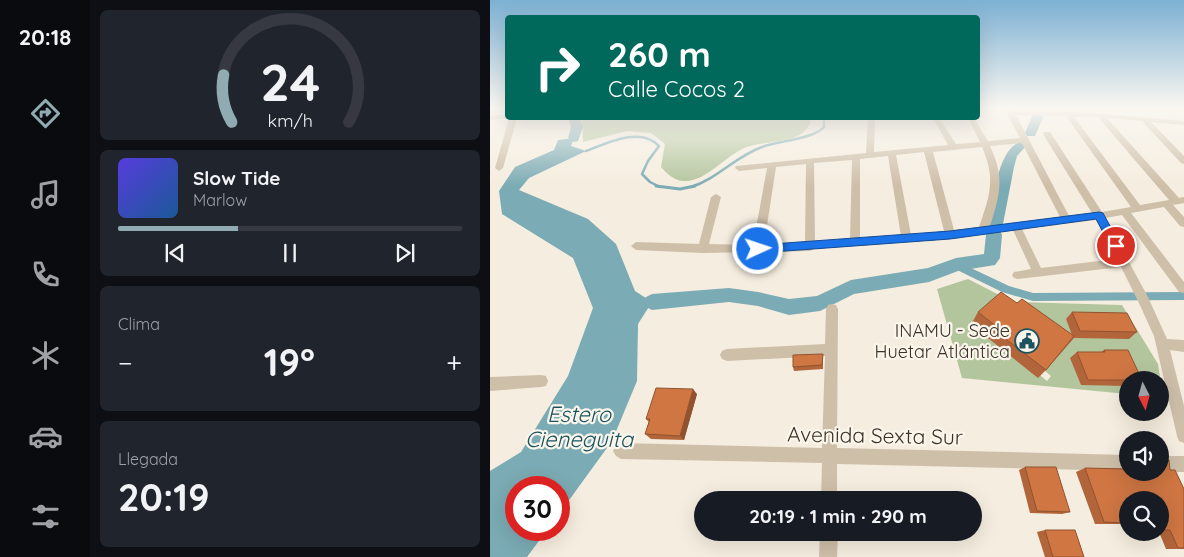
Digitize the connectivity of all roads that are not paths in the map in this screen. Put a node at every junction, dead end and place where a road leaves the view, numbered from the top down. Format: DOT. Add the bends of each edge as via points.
graph roads {
  1 [pos="509,134"];
  2 [pos="871,134"];
  3 [pos="945,134"];
  4 [pos="980,134"];
  5 [pos="1022,134"];
  6 [pos="1047,134"];
  7 [pos="1082,134"];
  8 [pos="1117,134"];
  9 [pos="1158,134"];
  10 [pos="1025,140"];
  11 [pos="986,144"];
  12 [pos="953,147"];
  13 [pos="928,150"];
  14 [pos="892,154"];
  15 [pos="870,155"];
  16 [pos="856,156"];
  17 [pos="810,160"];
  18 [pos="1184,161"];
  19 [pos="772,164"];
  20 [pos="499,168"];
  21 [pos="739,168"];
  22 [pos="716,197"];
  23 [pos="1175,201"];
  24 [pos="1137,208"];
  25 [pos="1124,210"];
  26 [pos="1099,216"];
  27 [pos="1066,220"];
  28 [pos="1184,224"];
  29 [pos="1016,226"];
  30 [pos="983,231"];
  31 [pos="950,235"];
  32 [pos="907,239"];
  33 [pos="855,243"];
  34 [pos="636,246"];
  35 [pos="810,247"];
  36 [pos="703,249"];
  37 [pos="758,249"];
  38 [pos="1124,262"];
  39 [pos="1038,272"];
  40 [pos="1018,275"];
  41 [pos="1183,289"];
  42 [pos="832,309"];
  43 [pos="1162,344"];
  44 [pos="1184,346"];
  45 [pos="831,350"];
  46 [pos="727,355"];
  47 [pos="541,381"];
  48 [pos="490,384"];
  49 [pos="1184,436"];
  50 [pos="621,451"];
  51 [pos="830,456"];
  52 [pos="1119,463"];
  53 [pos="1169,464"];
  54 [pos="1184,464"];
  55 [pos="829,491"];
  56 [pos="829,541"];
  57 [pos="828,557"];
  1 -- 20 [label="street"];
  2 -- 15 [label="street"];
  3 -- 12 [label="street"];
  4 -- 11 [label="street"];
  5 -- 10 [label="street"];
  6 -- 26 [label="street"];
  7 -- 24 [label="street"];
  8 -- 23 [label="street"];
  9 -- 18 [label="street"];
  10 -- 11 [label="street"];
  10 -- 27 [label="street"];
  11 -- 12 [label="street"];
  11 -- 30 [label="street" via="997,176 995,195"];
  12 -- 13 [label="street"];
  13 -- 14 [label="street"];
  13 -- 31 [label="street"];
  14 -- 15 [label="street"];
  14 -- 32 [label="street"];
  15 -- 16 [label="street"];
  16 -- 17 [label="street"];
  16 -- 33 [label="street"];
  17 -- 19 [label="street"];
  17 -- 35 [label="street"];
  19 -- 21 [label="street"];
  19 -- 37 [label="street"];
  22 -- 36 [label="street"];
  23 -- 24 [label="street"];
  23 -- 28 [label="street"];
  24 -- 25 [label="street"];
  25 -- 26 [label="street"];
  25 -- 41 [label="street"];
  26 -- 27 [label="street"];
  26 -- 38 [label="street"];
  27 -- 29 [label="street"];
  29 -- 30 [label="street"];
  29 -- 39 [label="lane"];
  30 -- 31 [label="street"];
  31 -- 32 [label="street"];
  32 -- 33 [label="street"];
  33 -- 35 [label="street"];
  34 -- 36 [label="street"];
  35 -- 37 [label="street"];
  36 -- 37 [label="street"];
  38 -- 39 [label="street"];
  38 -- 43 [label="street"];
  39 -- 40 [label="street"];
  42 -- 45 [label="street"];
  43 -- 44 [label="street"];
  43 -- 49 [label="street"];
  45 -- 46 [label="street"];
  45 -- 51 [label="street"];
  47 -- 48 [label="street"];
  50 -- 51 [label="street, Avenida Sexta Sur"];
  51 -- 52 [label="street, Avenida Sexta Sur"];
  51 -- 55 [label="street"];
  53 -- 54 [label="street"];
  56 -- 57 [label="street"];
}
